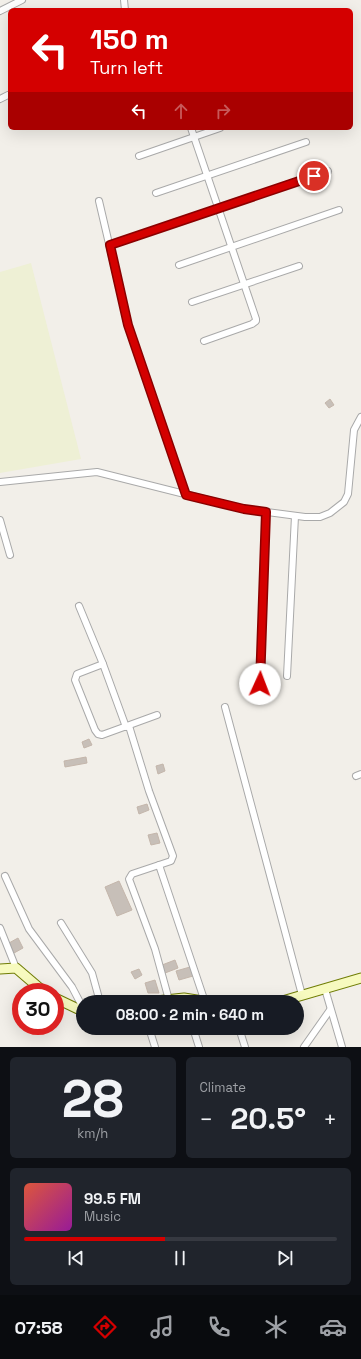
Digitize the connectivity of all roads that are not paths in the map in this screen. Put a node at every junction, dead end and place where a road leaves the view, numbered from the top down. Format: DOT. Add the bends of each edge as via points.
graph roads {
  1 [pos="22,0"];
  2 [pos="0,10"];
  3 [pos="8,95"];
  4 [pos="0,99"];
  5 [pos="192,130"];
  6 [pos="214,130"];
  7 [pos="194,137"];
  8 [pos="306,142"];
  9 [pos="139,156"];
  10 [pos="328,171"];
  11 [pos="207,175"];
  12 [pos="156,193"];
  13 [pos="100,201"];
  14 [pos="218,208"];
  15 [pos="339,210"];
  16 [pos="110,245"];
  17 [pos="232,247"];
  18 [pos="179,265"];
  19 [pos="298,266"];
  20 [pos="244,284"];
  21 [pos="192,302"];
  22 [pos="204,341"];
  23 [pos="361,417"];
  24 [pos="0,482"];
  25 [pos="186,495"];
  26 [pos="266,512"];
  27 [pos="295,516"];
  28 [pos="0,520"];
  29 [pos="10,555"];
  30 [pos="79,606"];
  31 [pos="103,664"];
  32 [pos="287,676"];
  33 [pos="260,684"];
  34 [pos="225,707"];
  35 [pos="157,715"];
  36 [pos="128,726"];
  37 [pos="159,866"];
  38 [pos="5,876"];
  39 [pos="62,923"];
  40 [pos="0,928"];
  41 [pos="16,968"];
  42 [pos="0,969"];
  43 [pos="361,978"];
  44 [pos="34,983"];
  45 [pos="325,988"];
  46 [pos="76,995"];
  47 [pos="98,995"];
  48 [pos="168,995"];
  49 [pos="204,995"];
  50 [pos="302,995"];
  51 [pos="64,1002"];
  52 [pos="76,1008"];
  53 [pos="330,1010"];
  54 [pos="151,1035"];
  55 [pos="195,1035"];
  56 [pos="241,1035"];
  57 [pos="155,1047"];
  58 [pos="199,1047"];
  59 [pos="245,1047"];
  60 [pos="304,1047"];
  61 [pos="342,1047"];
  1 -- 2 [label="street"];
  3 -- 4 [label="street"];
  5 -- 7 [label="street"];
  6 -- 7 [label="street"];
  7 -- 9 [label="street"];
  7 -- 11 [label="street"];
  8 -- 11 [label="street"];
  10 -- 14 [label="street"];
  11 -- 12 [label="street"];
  11 -- 14 [label="street"];
  13 -- 16 [label="street"];
  14 -- 16 [label="street"];
  14 -- 17 [label="street"];
  15 -- 17 [label="street"];
  16 -- 25 [label="street" via="128,325"];
  17 -- 18 [label="street"];
  17 -- 20 [label="street"];
  19 -- 20 [label="street"];
  20 -- 21 [label="street"];
  20 -- 22 [label="street" via="256,321"];
  23 -- 27 [label="street" via="354,430 348,494 344,502 320,517"];
  24 -- 25 [label="street" via="97,472"];
  25 -- 26 [label="street"];
  26 -- 27 [label="street"];
  26 -- 33 [label="street"];
  27 -- 32 [label="street"];
  28 -- 29 [label="street"];
  30 -- 31 [label="street"];
  31 -- 36 [label="street"];
  31 -- 36 [label="street" via="77,674 75,680 95,730 102,735"];
  34 -- 50 [label="street"];
  35 -- 36 [label="street"];
  36 -- 37 [label="street" via="173,856 171,861"];
  37 -- 48 [label="street" via="132,874 129,879 155,949"];
  37 -- 49 [label="street"];
  38 -- 46 [label="street" via="30,929"];
  39 -- 47 [label="street" via="92,972"];
  40 -- 41 [label="street"];
  41 -- 42 [label="street"];
  41 -- 44 [label="street"];
  43 -- 45 [label="street"];
  45 -- 50 [label="street"];
  45 -- 53 [label="street"];
  51 -- 52 [label="street"];
  53 -- 60 [label="street"];
  53 -- 61 [label="street"];
  54 -- 57 [label="street"];
  55 -- 58 [label="street"];
  56 -- 59 [label="street"];
}
